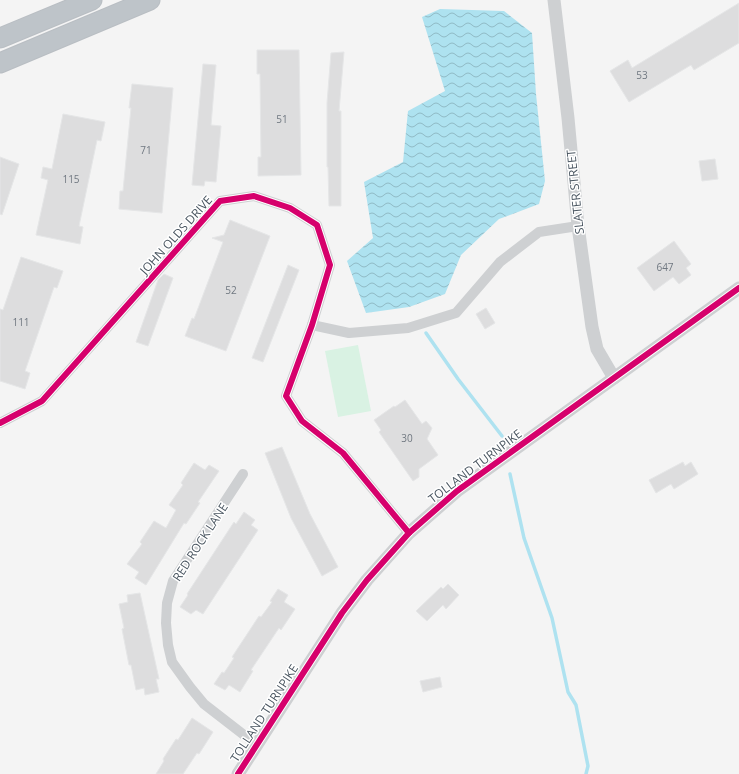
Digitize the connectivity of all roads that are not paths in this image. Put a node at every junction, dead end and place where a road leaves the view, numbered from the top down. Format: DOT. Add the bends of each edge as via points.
graph roads {
  1 [pos="92,0"];
  2 [pos="150,0"];
  3 [pos="554,0"];
  4 [pos="0,38"];
  5 [pos="0,63"];
  6 [pos="578,226"];
  7 [pos="739,288"];
  8 [pos="312,325"];
  9 [pos="614,378"];
  10 [pos="0,423"];
  11 [pos="243,474"];
  12 [pos="409,533"];
  13 [pos="257,745"];
  14 [pos="238,774"];
  1 -- 4 [label="highway"];
  2 -- 5 [label="highway"];
  3 -- 6 [label="street, SLATER STREET"];
  6 -- 8 [label="street" via="538,232 500,262 456,313 408,328 349,333"];
  6 -- 9 [label="street, SLATER STREET" via="597,349"];
  7 -- 9 [label="street, TOLLAND TURNPIKE"];
  8 -- 10 [label="street, JOHN OLDS DRIVE" via="330,265 317,225 290,208 254,196 220,201 42,401"];
  8 -- 12 [label="street, JOHN OLDS DRIVE" via="286,396 302,421 343,453"];
  9 -- 12 [label="street, TOLLAND TURNPIKE" via="457,491"];
  11 -- 13 [label="street, RED ROCK LANE" via="173,581 167,603 166,623 172,662 190,687 204,704"];
  12 -- 13 [label="street, TOLLAND TURNPIKE" via="367,580 342,613"];
  13 -- 14 [label="street, TOLLAND TURNPIKE"];
}
